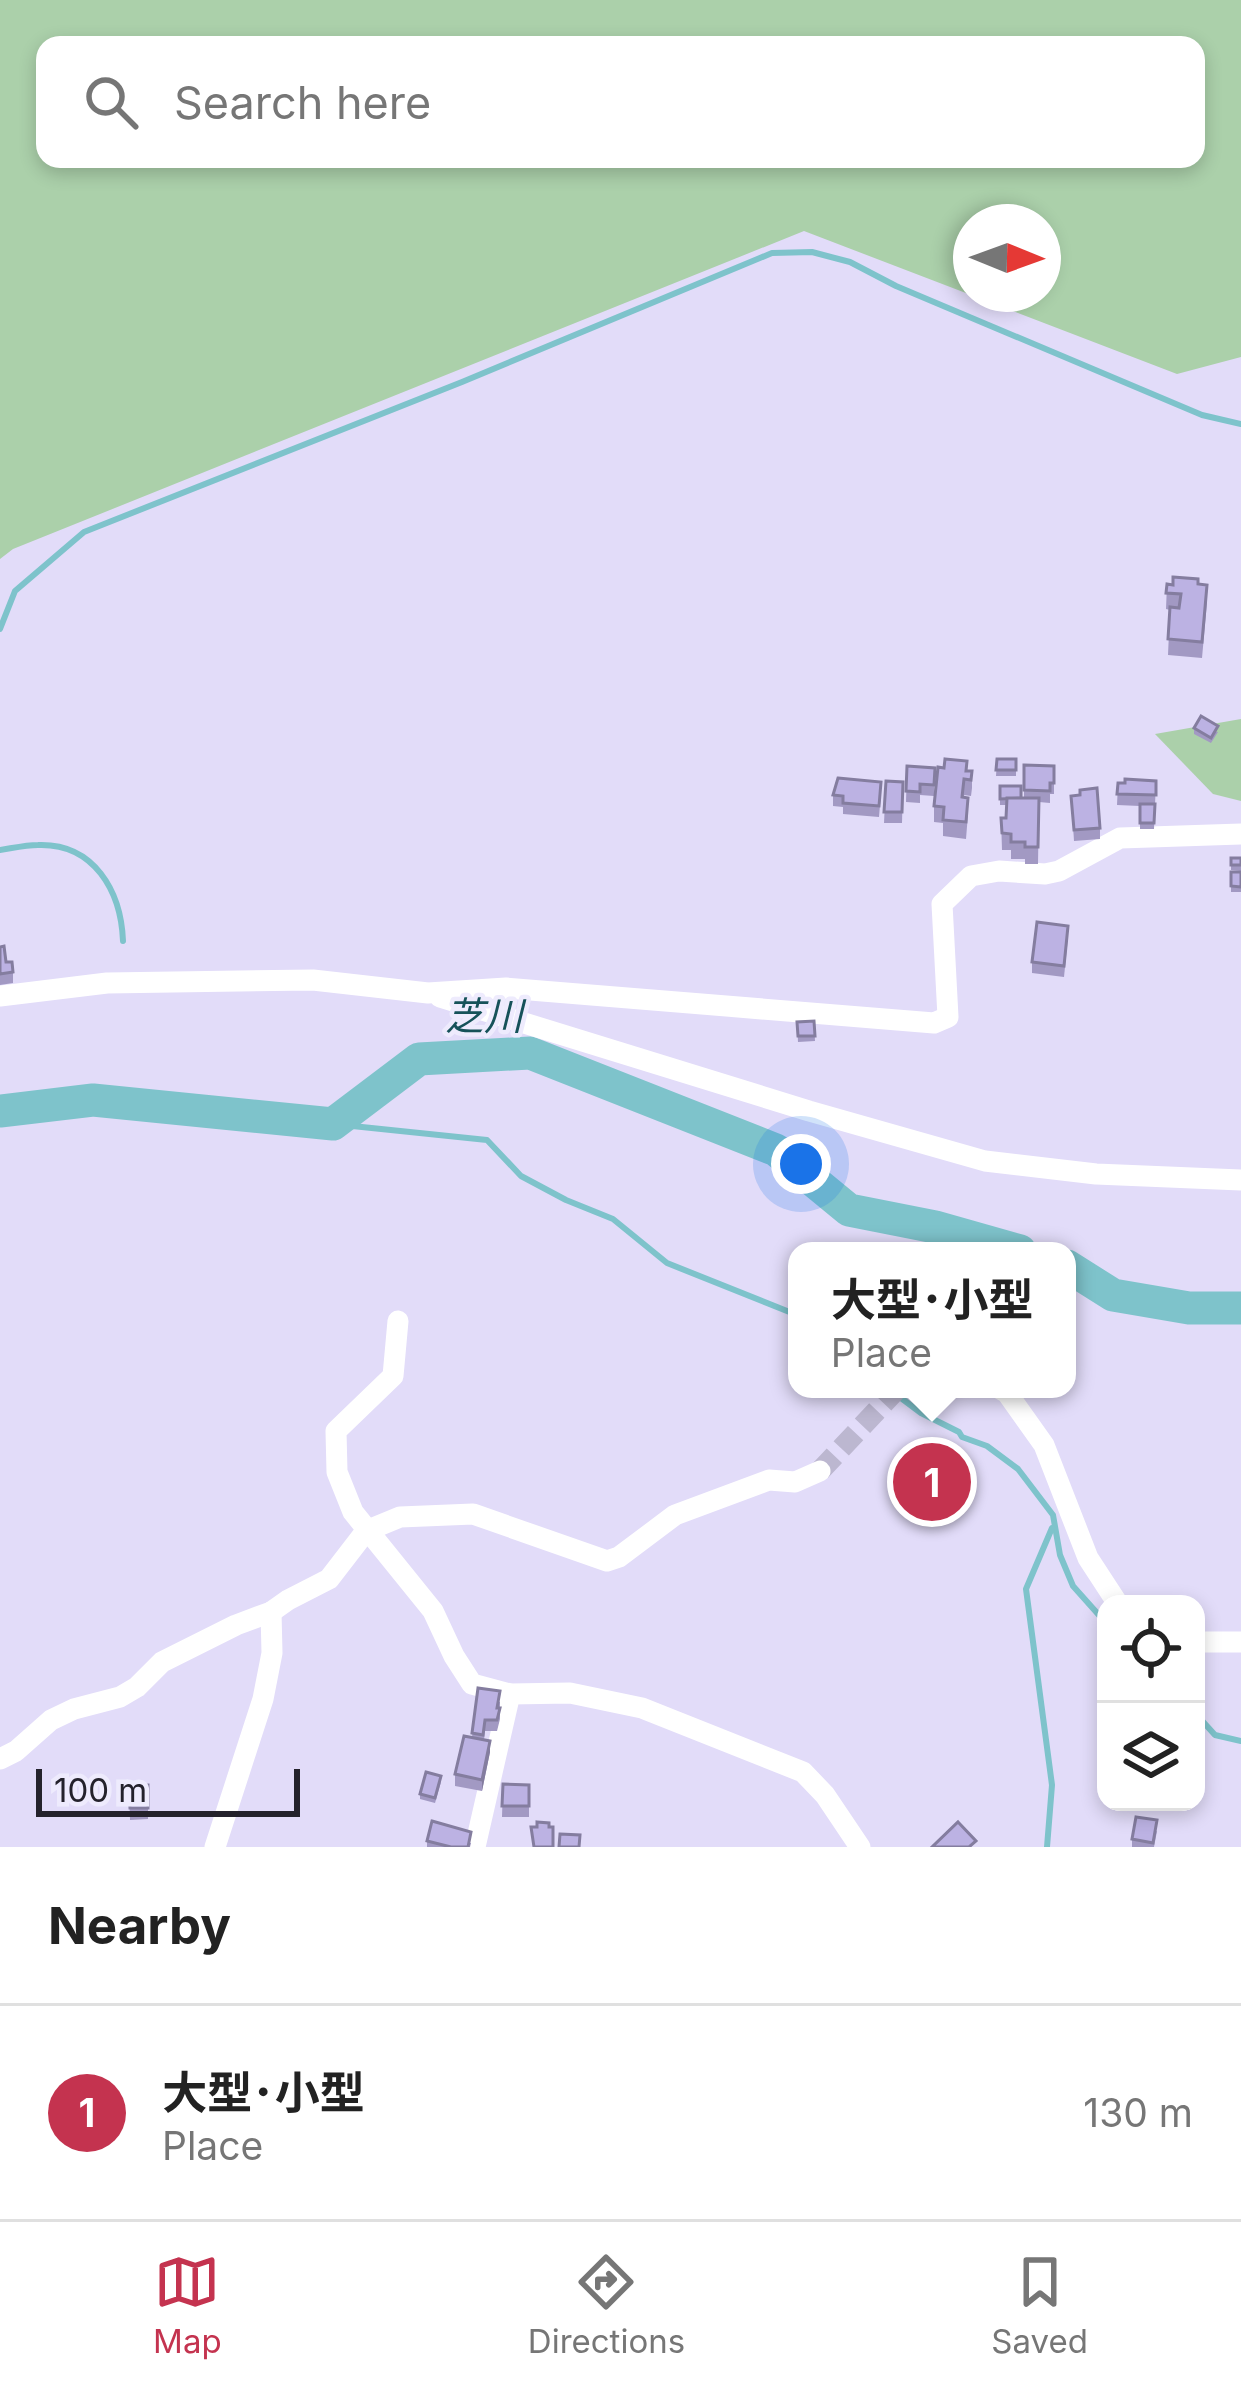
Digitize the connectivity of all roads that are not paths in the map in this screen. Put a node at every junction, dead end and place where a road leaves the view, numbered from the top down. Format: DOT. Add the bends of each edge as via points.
graph roads {
  1 [pos="1241,834"];
  2 [pos="428,994"];
  3 [pos="0,996"];
  4 [pos="1241,1180"];
  5 [pos="398,1321"];
  6 [pos="1011,1398"];
  7 [pos="820,1471"];
  8 [pos="366,1531"];
  9 [pos="1112,1595"];
  10 [pos="271,1612"];
  11 [pos="1205,1642"];
  12 [pos="1241,1642"];
  13 [pos="510,1694"];
  14 [pos="0,1759"];
  15 [pos="215,1847"];
  16 [pos="475,1847"];
  17 [pos="860,1847"];
  1 -- 2 [label="street" via="1120,838 1059,871 971,876 942,904 948,1017 934,1023 506,988"];
  2 -- 3 [label="street" via="313,980 107,982"];
  2 -- 4 [label="street" via="985,1161"];
  5 -- 8 [label="street" via="393,1376 337,1431 337,1472"];
  6 -- 9 [label="street" via="1044,1445 1088,1558"];
  7 -- 8 [label="street" via="795,1482 769,1480 675,1515 607,1561 473,1514 400,1516"];
  8 -- 10 [label="street" via="329,1579"];
  8 -- 13 [label="street" via="433,1611 472,1684"];
  10 -- 14 [label="street" via="162,1662 120,1697 50,1720"];
  10 -- 15 [label="street" via="263,1700"];
  11 -- 12 [label="street"];
  13 -- 16 [label="street"];
  13 -- 17 [label="street" via="570,1693 642,1708 803,1772"];
}
